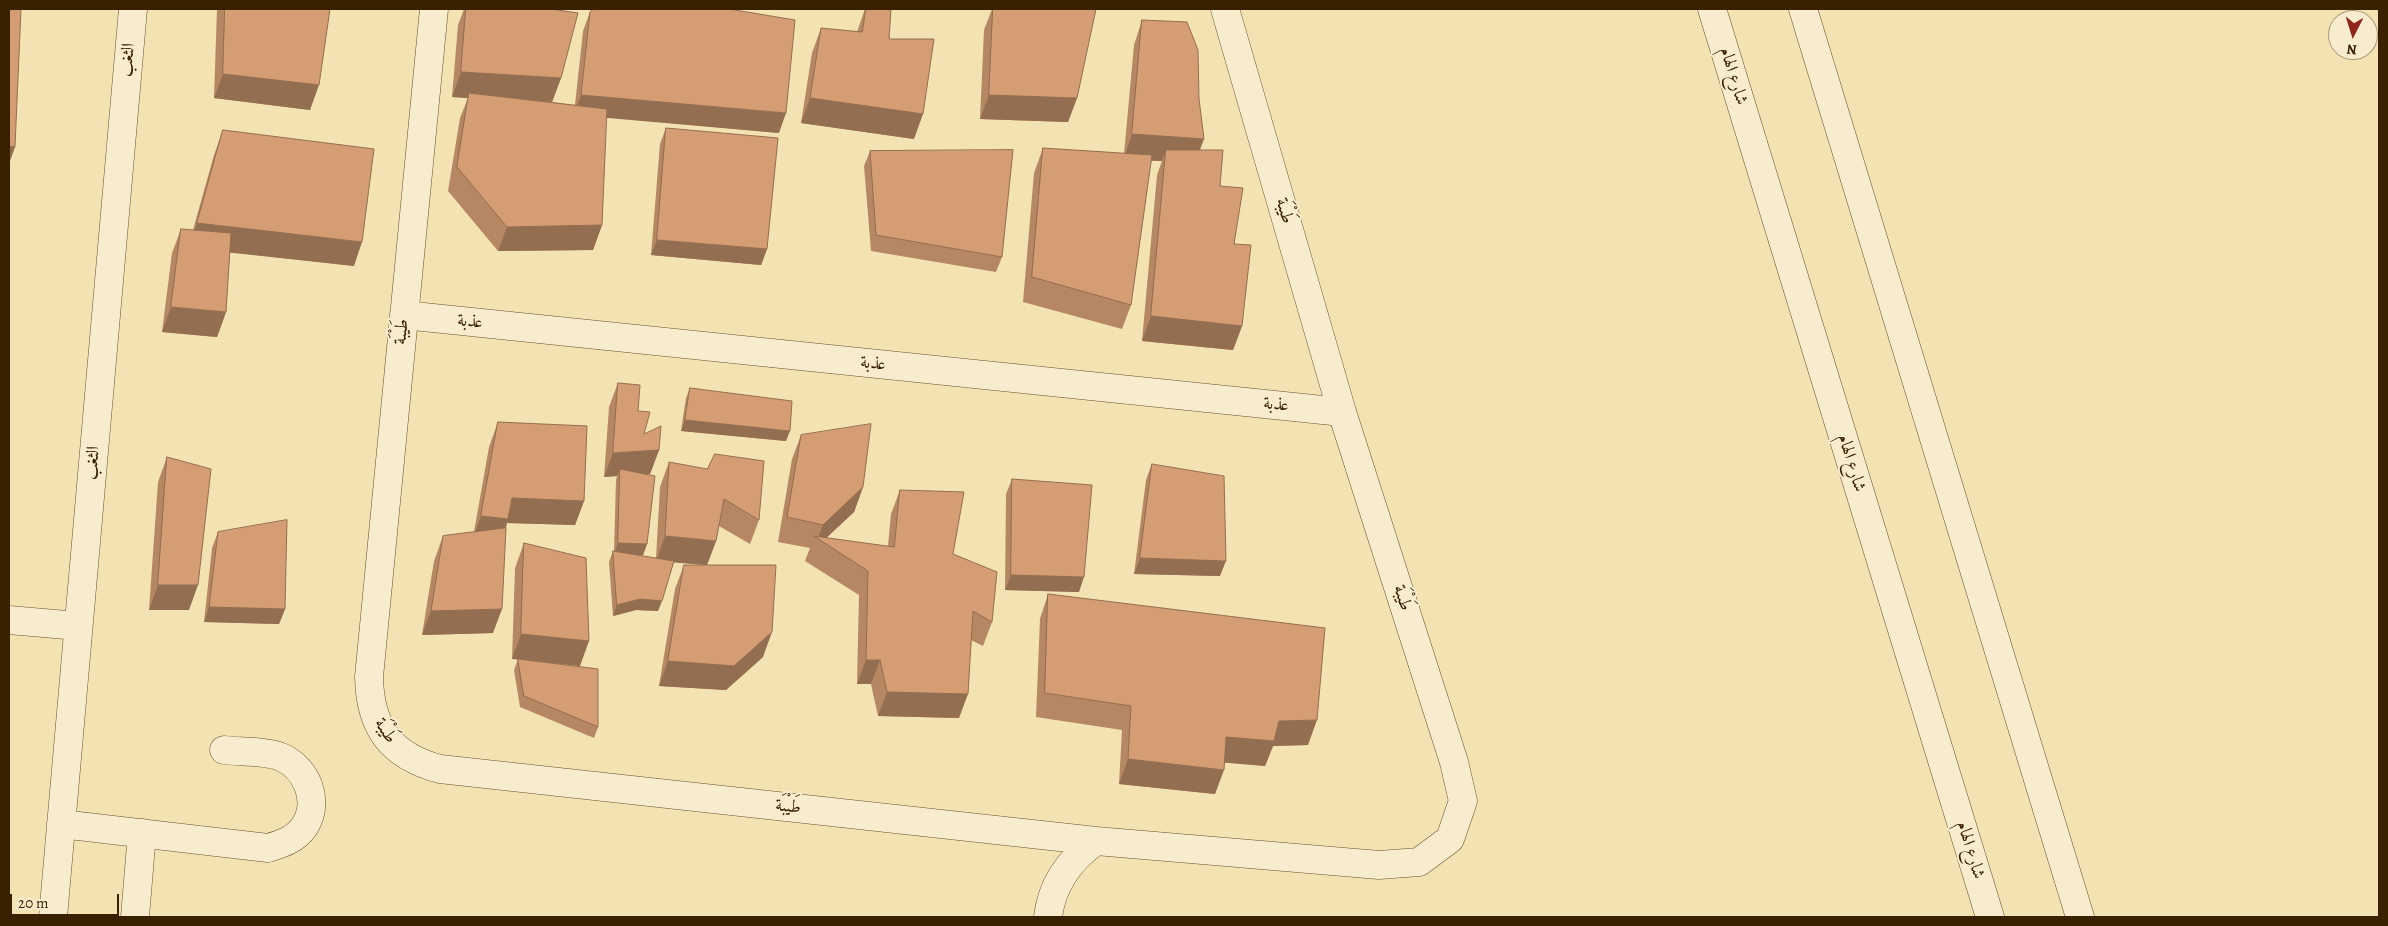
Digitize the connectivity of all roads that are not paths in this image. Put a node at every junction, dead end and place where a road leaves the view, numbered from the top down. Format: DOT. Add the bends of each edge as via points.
graph roads {
  1 [pos="133,9"];
  2 [pos="434,9"];
  3 [pos="1225,9"];
  4 [pos="1712,9"];
  5 [pos="1803,9"];
  6 [pos="404,315"];
  7 [pos="1342,412"];
  8 [pos="9,620"];
  9 [pos="78,626"];
  10 [pos="224,750"];
  11 [pos="61,824"];
  12 [pos="142,833"];
  13 [pos="1096,841"];
  14 [pos="53,917"];
  15 [pos="135,917"];
  16 [pos="1048,917"];
  17 [pos="1990,917"];
  18 [pos="2080,917"];
  1 -- 9 [label="street, الثغب"];
  2 -- 6 [label="street, طَيْبَة"];
  3 -- 7 [label="street, طَيْبَة"];
  4 -- 17 [label="street, شارع الهام"];
  5 -- 18 [label="street"];
  6 -- 7 [label="street, عذبة"];
  6 -- 13 [label="street, طَيْبَة" via="369,677 369,699 375,719 386,738 401,753 440,769"];
  7 -- 13 [label="street, طَيْبَة" via="1454,762 1463,801 1450,838 1419,862 1379,865"];
  8 -- 9 [label="street"];
  9 -- 11 [label="street, الثغب"];
  10 -- 12 [label="street" via="280,757 298,768 310,786 312,807 304,827 288,842 268,848"];
  11 -- 12 [label="street"];
  11 -- 14 [label="street, الثغب"];
  12 -- 15 [label="street"];
  13 -- 16 [label="street" via="1081,851 1059,880"];
}
